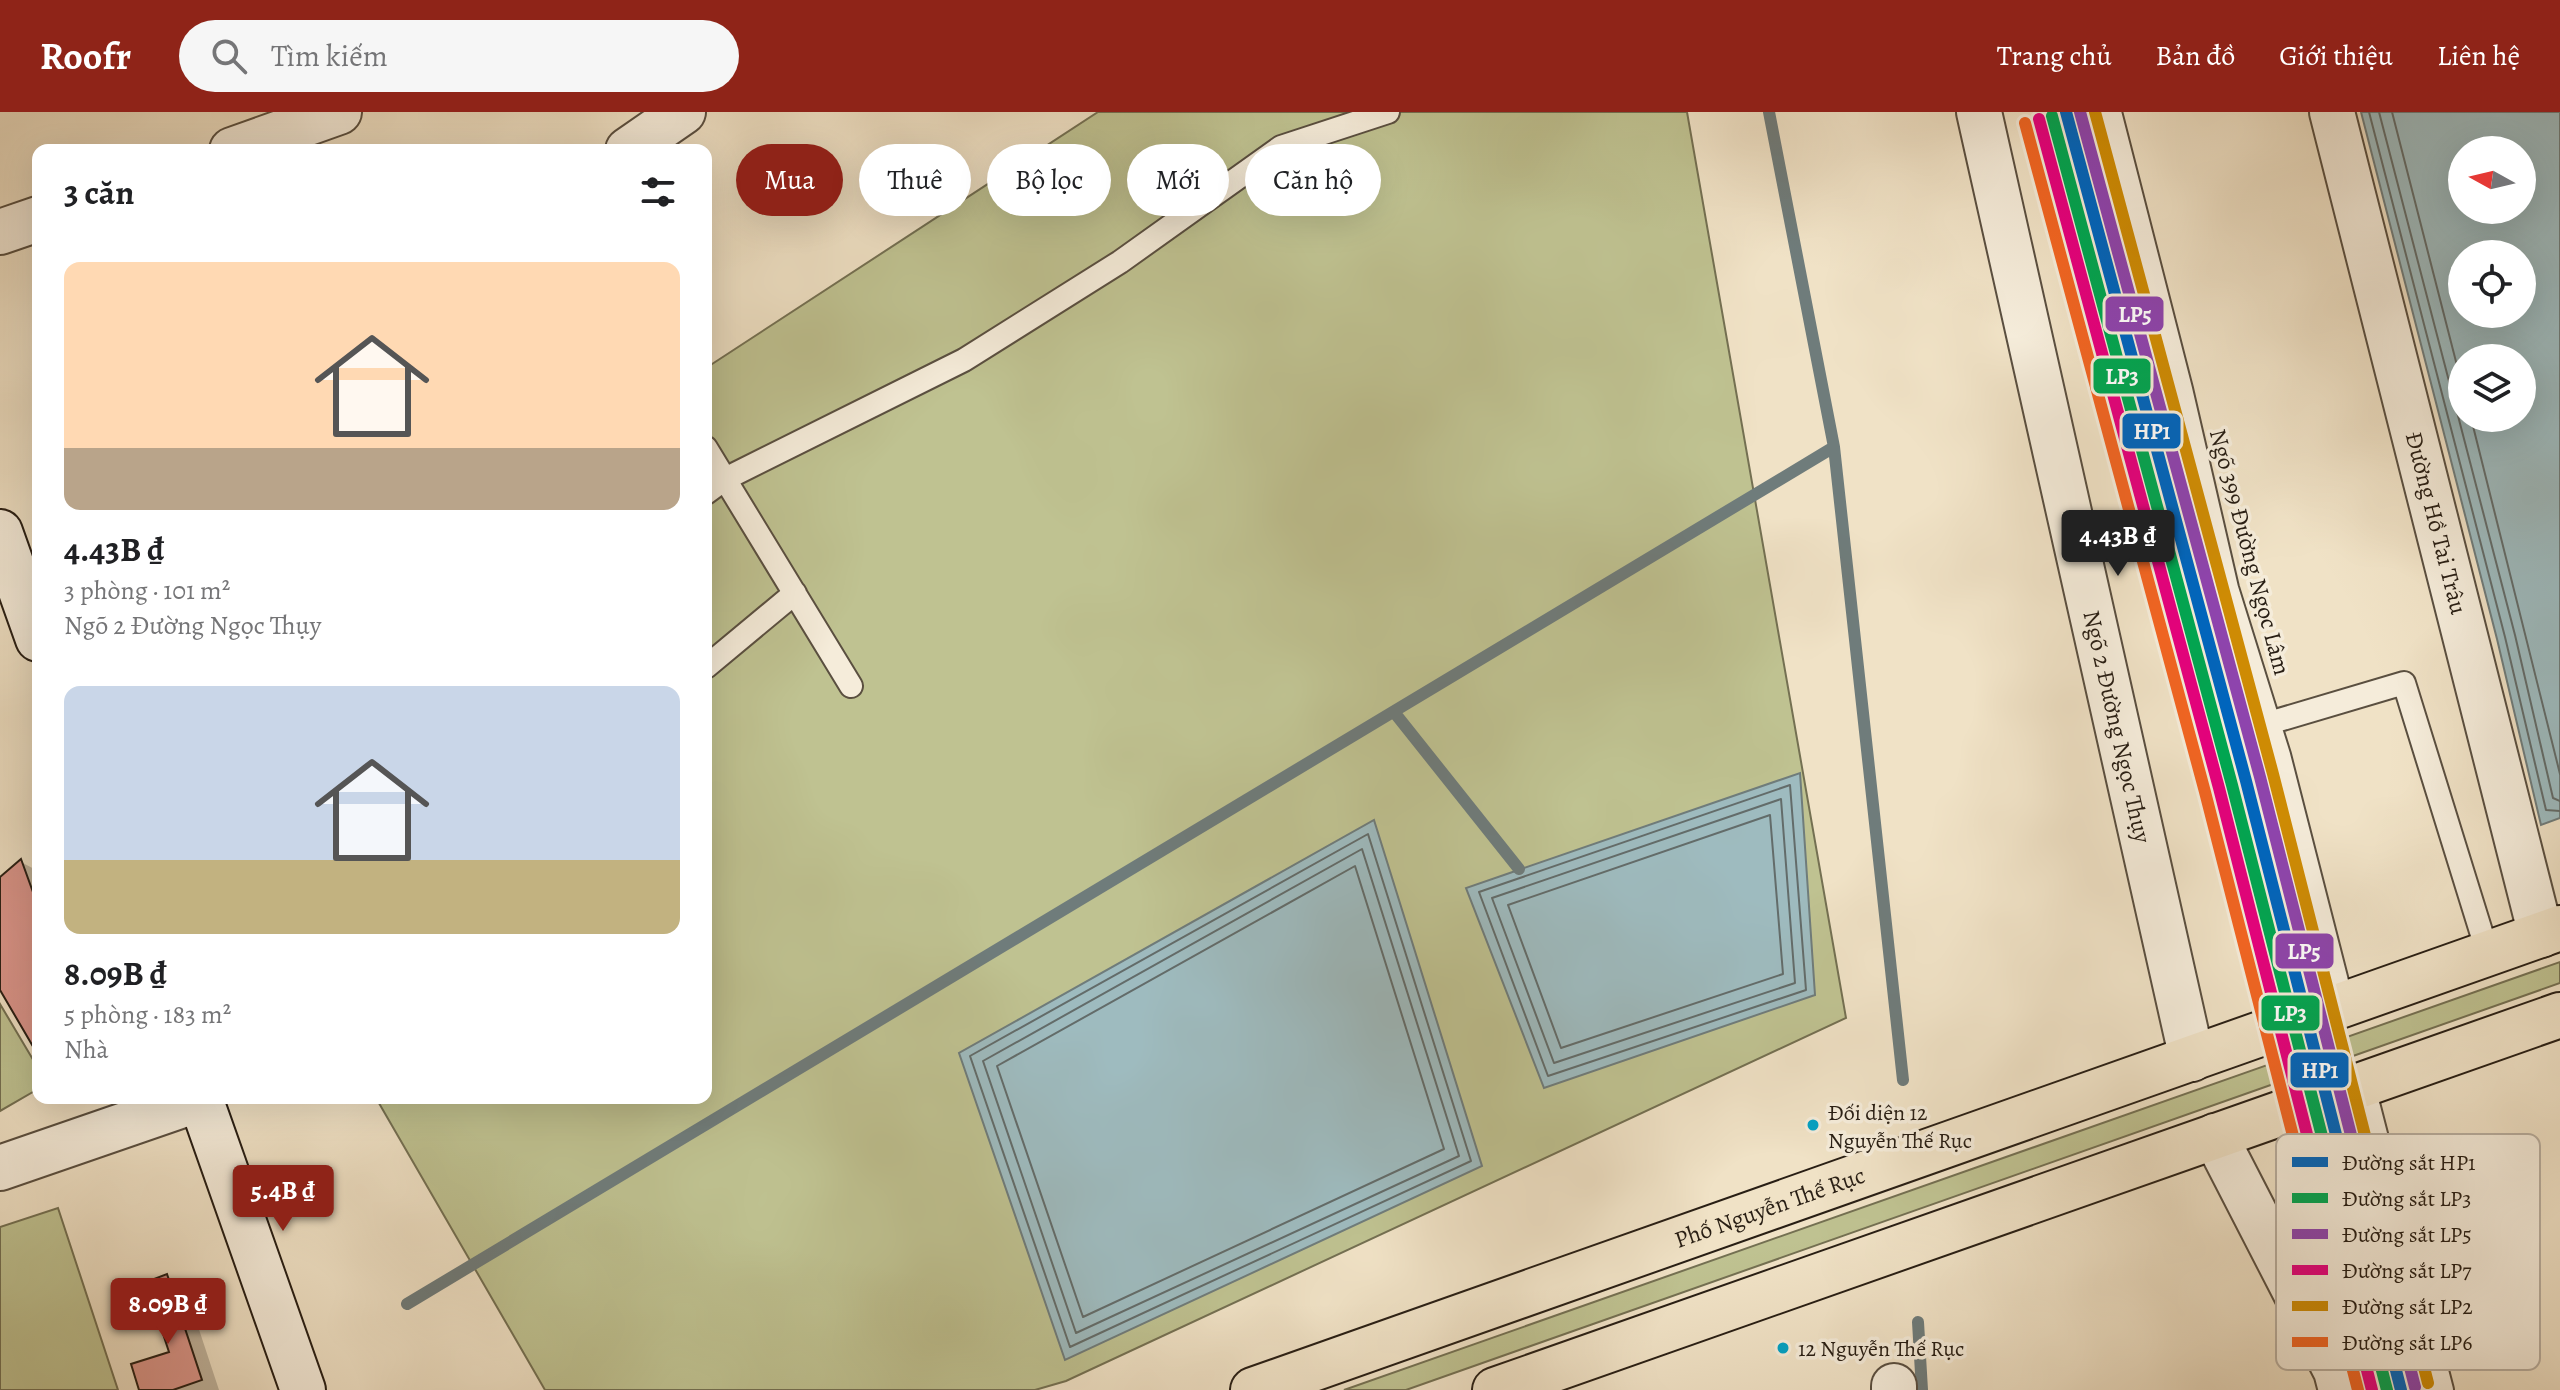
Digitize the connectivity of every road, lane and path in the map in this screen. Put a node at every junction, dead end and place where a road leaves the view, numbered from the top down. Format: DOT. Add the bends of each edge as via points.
graph roads {
  1 [pos="339,112"];
  2 [pos="683,112"];
  3 [pos="1388,112"];
  4 [pos="1979,112"];
  5 [pos="2110,112"];
  6 [pos="2332,112"];
  7 [pos="249,144"];
  8 [pos="637,144"];
  9 [pos="32,221"];
  10 [pos="0,232"];
  11 [pos="712,458"];
  12 [pos="725,479"];
  13 [pos="712,489"];
  14 [pos="0,532"];
  15 [pos="795,593"];
  16 [pos="20,595"];
  17 [pos="32,624"];
  18 [pos="712,662"];
  19 [pos="851,686"];
  20 [pos="2269,723"];
  21 [pos="2551,932"];
  22 [pos="2488,954"];
  23 [pos="2343,1005"];
  24 [pos="2560,1015"];
  25 [pos="2192,1059"];
  26 [pos="2363,1084"];
  27 [pos="183,1104"];
  28 [pos="202,1104"];
  29 [pos="2376,1134"];
  30 [pos="2215,1136"];
  31 [pos="0,1168"];
  32 [pos="2276,1254"];
  33 [pos="2335,1370"];
  34 [pos="2437,1370"];
  35 [pos="303,1390"];
  36 [pos="1253,1390"];
  37 [pos="1495,1390"];
  38 [pos="2341,1390"];
  39 [pos="2442,1390"];
  1 -- 7 [label="street"];
  2 -- 8 [label="street"];
  3 -- 12 [label="lane" via="1281,147 1120,262 964,360"];
  4 -- 25 [label="street, Ngõ 2 Đường Ngọc Thụy"];
  5 -- 20 [label="lane, Ngõ 399 Đường Ngọc Lâm" via="2227,588"];
  6 -- 21 [label="street, Đường Hồ Tai Trâu"];
  9 -- 10 [label="street"];
  11 -- 12 [label="lane"];
  12 -- 13 [label="lane"];
  12 -- 15 [label="lane"];
  14 -- 16 [label="street"];
  15 -- 18 [label="lane"];
  15 -- 19 [label="lane"];
  16 -- 17 [label="street"];
  20 -- 22 [label="lane" via="2404,683"];
  20 -- 23 [label="lane, Ngõ 399 Đường Ngọc Lâm"];
  21 -- 22 [label="main road, Phố Nguyễn Thế Rục"];
  22 -- 23 [label="main road, Phố Nguyễn Thế Rục"];
  23 -- 25 [label="main road, Phố Nguyễn Thế Rục"];
  24 -- 26 [label="main road"];
  25 -- 36 [label="main road, Phố Nguyễn Thế Rục"];
  26 -- 29 [label="lane"];
  26 -- 30 [label="main road"];
  27 -- 31 [label="street"];
  28 -- 35 [label="street"];
  30 -- 32 [label="street"];
  30 -- 37 [label="main road"];
  33 -- 38 [label="street"];
  34 -- 39 [label="lane"];
}
